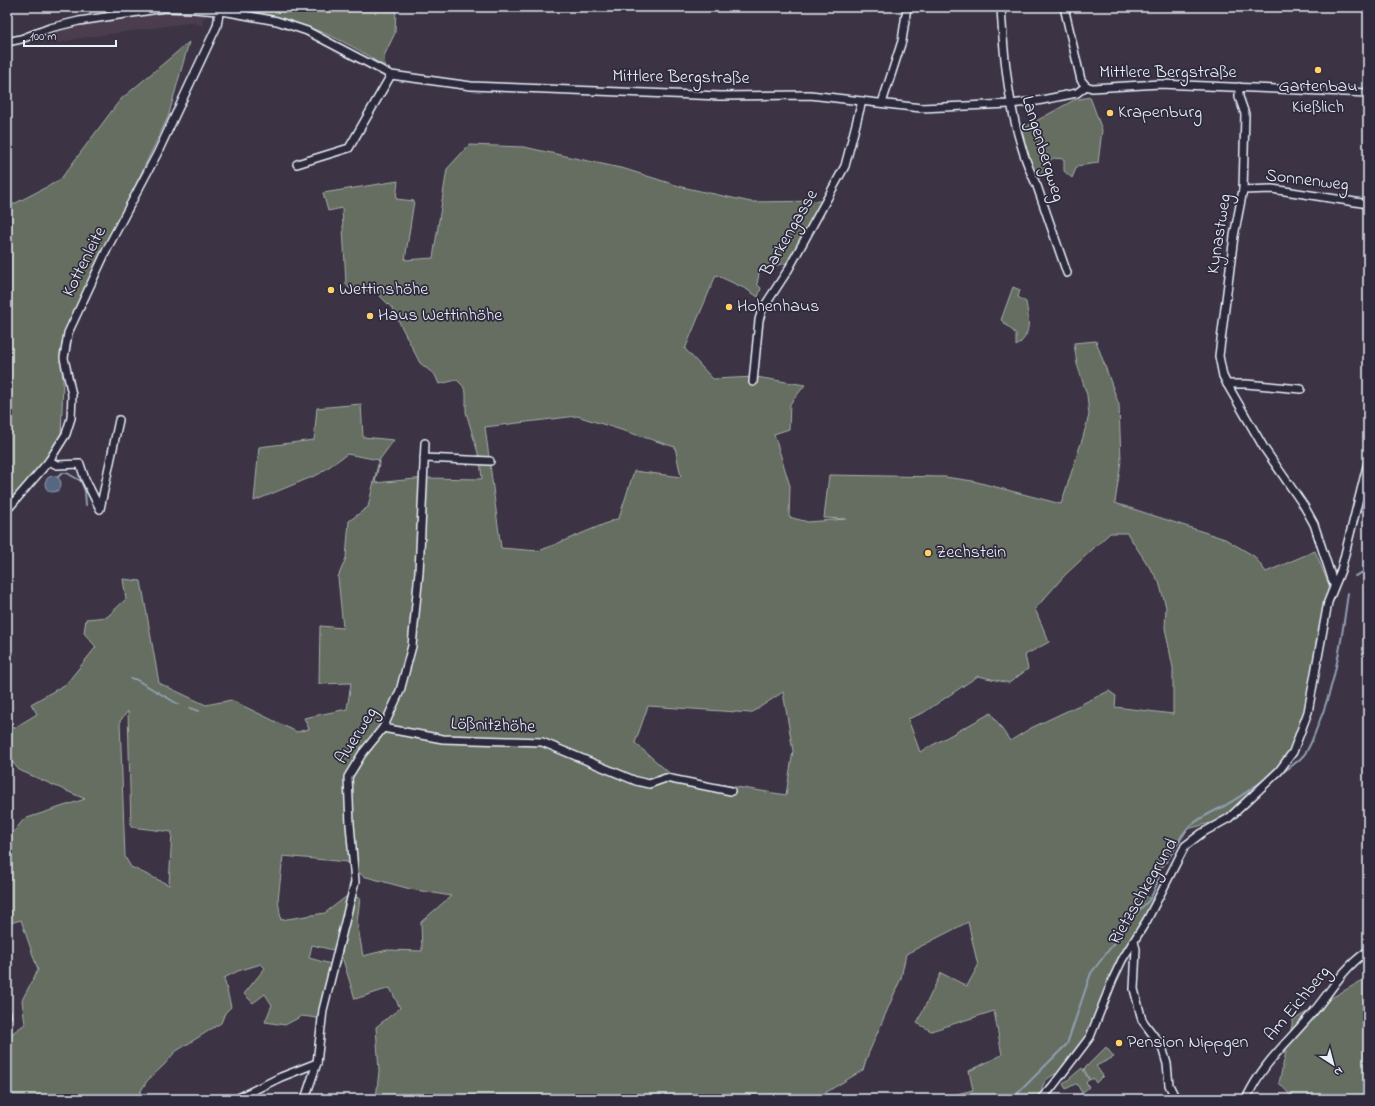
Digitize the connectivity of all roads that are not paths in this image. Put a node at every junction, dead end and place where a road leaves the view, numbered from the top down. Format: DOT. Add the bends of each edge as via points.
graph roads {
  1 [pos="908,7"];
  2 [pos="1001,7"];
  3 [pos="1064,7"];
  4 [pos="220,10"];
  5 [pos="7,42"];
  6 [pos="391,75"];
  7 [pos="1086,86"];
  8 [pos="1239,87"];
  9 [pos="1368,94"];
  10 [pos="862,101"];
  11 [pos="882,103"];
  12 [pos="1010,104"];
  13 [pos="297,164"];
  14 [pos="1242,190"];
  15 [pos="1368,204"];
  16 [pos="1068,273"];
  17 [pos="753,382"];
  18 [pos="1227,384"];
  19 [pos="1302,389"];
  20 [pos="119,420"];
  21 [pos="425,443"];
  22 [pos="424,458"];
  23 [pos="49,461"];
  24 [pos="490,461"];
  25 [pos="1368,462"];
  26 [pos="105,489"];
  27 [pos="92,493"];
  28 [pos="7,510"];
  29 [pos="1334,585"];
  30 [pos="383,728"];
  31 [pos="731,791"];
  32 [pos="1134,942"];
  33 [pos="1365,953"];
  34 [pos="317,1063"];
  35 [pos="236,1099"];
  36 [pos="305,1099"];
  37 [pos="1041,1099"];
  38 [pos="1176,1099"];
  39 [pos="1246,1099"];
  1 -- 11 [label="street" via="902,41"];
  2 -- 12 [label="street, Langenbergweg"];
  3 -- 7 [label="street" via="1081,80"];
  4 -- 5 [label="street, Mittlere Bergstraße" via="165,8 137,11 79,21"];
  4 -- 6 [label="street, Mittlere Bergstraße" via="277,21 308,31"];
  4 -- 23 [label="street, Kottenleite" via="217,26 157,154 73,321 64,358 72,395 71,418 66,434"];
  6 -- 10 [label="street, Mittlere Bergstraße" via="464,86 510,89 720,96 805,95"];
  6 -- 13 [label="street" via="349,148"];
  7 -- 8 [label="street, Mittlere Bergstraße" via="1092,88 1160,84"];
  7 -- 12 [label="street, Mittlere Bergstraße" via="1077,93"];
  8 -- 9 [label="street, Mittlere Bergstraße"];
  8 -- 14 [label="street, Kynastweg" via="1245,114"];
  10 -- 11 [label="street, Mittlere Bergstraße"];
  10 -- 17 [label="street, Barkengasse" via="845,166 788,270 762,310"];
  11 -- 12 [label="street, Mittlere Bergstraße" via="921,108"];
  12 -- 16 [label="street, Langenbergweg" via="1031,175"];
  14 -- 15 [label="street, Sonnenweg" via="1272,189"];
  14 -- 18 [label="street, Kynastweg" via="1220,356"];
  18 -- 19 [label="street"];
  18 -- 29 [label="street, Kynastweg" via="1264,448 1314,524"];
  20 -- 26 [label="street"];
  21 -- 22 [label="street, Auerweg"];
  22 -- 24 [label="street"];
  22 -- 30 [label="street, Auerweg" via="419,572 412,646 400,691"];
  23 -- 27 [label="street" via="57,465 80,464"];
  23 -- 28 [label="street, Kottenleite"];
  25 -- 29 [label="street, Rietzschkegrund"];
  26 -- 27 [label="street"];
  26 -- 27 [label="street" via="100,509"];
  29 -- 32 [label="street, Rietzschkegrund" via="1328,602 1308,712 1293,752 1279,771 1229,818 1185,846"];
  30 -- 31 [label="street, Lößnitzhöhe" via="443,739 542,742 636,781 649,784 666,778"];
  30 -- 34 [label="street, Auerweg" via="348,777 355,882 323,1010"];
  32 -- 37 [label="street, Rietzschkegrund" via="1113,979 1090,1037"];
  32 -- 38 [label="street" via="1134,989 1142,1020 1162,1047 1169,1085"];
  33 -- 39 [label="street, Am Eichberg" via="1344,972 1310,1017 1264,1067"];
  34 -- 35 [label="street"];
  34 -- 36 [label="street, Auerweg"];
}
